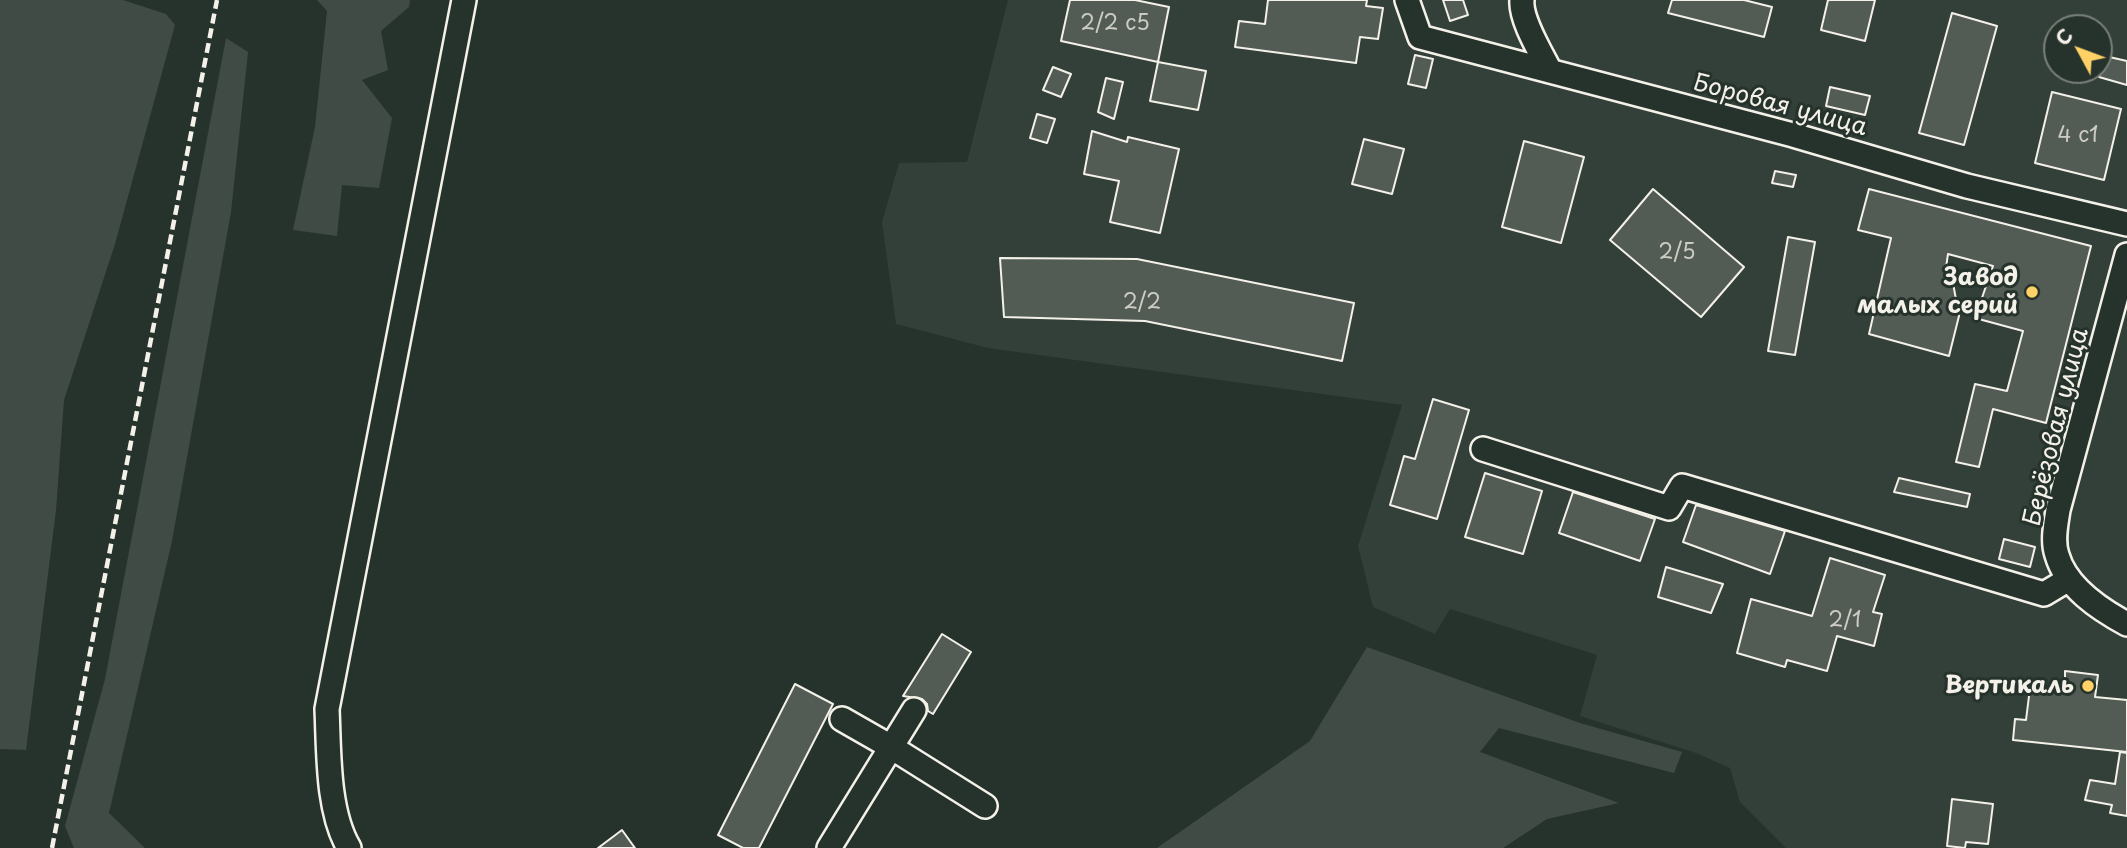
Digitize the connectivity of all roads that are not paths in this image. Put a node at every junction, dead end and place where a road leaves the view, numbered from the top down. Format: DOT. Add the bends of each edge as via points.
graph roads {
  1 [pos="464,0"];
  2 [pos="1408,0"];
  3 [pos="1522,0"];
  4 [pos="1550,71"];
  5 [pos="2127,224"];
  6 [pos="2127,255"];
  7 [pos="1483,449"];
  8 [pos="2069,579"];
  9 [pos="2127,624"];
  10 [pos="914,710"];
  11 [pos="842,719"];
  12 [pos="891,747"];
  13 [pos="985,806"];
  14 [pos="349,848"];
  15 [pos="829,848"];
  1 -- 14 [label="street" via="327,709 331,781 341,835"];
  2 -- 4 [label="street, Боровая улица" via="1420,37"];
  3 -- 4 [label="street" via="1528,27"];
  4 -- 5 [label="street, Боровая улица" via="1967,186"];
  6 -- 8 [label="street, Берёзовая улица" via="2058,510 2057,555"];
  7 -- 8 [label="street" via="1669,508 1682,486 2044,594"];
  8 -- 9 [label="street, Берёзовая улица" via="2088,599"];
  10 -- 12 [label="street"];
  11 -- 12 [label="street"];
  12 -- 13 [label="street"];
  12 -- 15 [label="street"];
}
